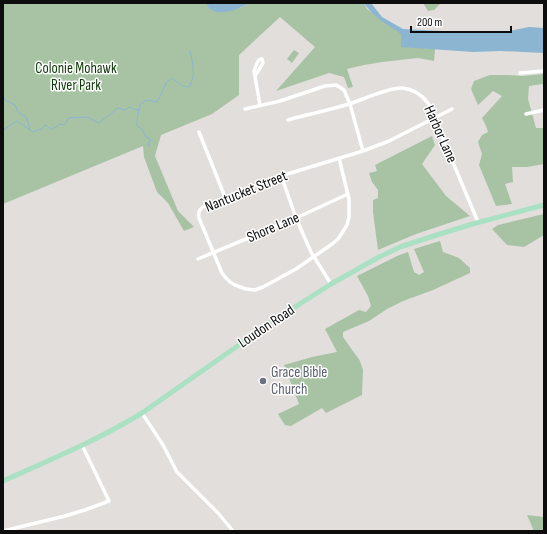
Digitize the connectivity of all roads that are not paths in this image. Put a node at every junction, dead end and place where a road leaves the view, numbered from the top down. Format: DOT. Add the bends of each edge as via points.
graph roads {
  1 [pos="544,71"];
  2 [pos="520,73"];
  3 [pos="255,76"];
  4 [pos="350,104"];
  5 [pos="260,105"];
  6 [pos="245,109"];
  7 [pos="452,109"];
  8 [pos="544,110"];
  9 [pos="526,114"];
  10 [pos="434,117"];
  11 [pos="288,120"];
  12 [pos="199,132"];
  13 [pos="363,151"];
  14 [pos="339,158"];
  15 [pos="281,175"];
  16 [pos="348,194"];
  17 [pos="225,197"];
  18 [pos="544,205"];
  19 [pos="296,218"];
  20 [pos="478,222"];
  21 [pos="213,252"];
  22 [pos="314,256"];
  23 [pos="198,259"];
  24 [pos="331,284"];
  25 [pos="142,413"];
  26 [pos="82,445"];
  27 [pos="3,481"];
  28 [pos="3,531"];
  29 [pos="233,531"];
  1 -- 2 [label="street"];
  3 -- 5 [label="street"];
  4 -- 5 [label="street" via="344,90 336,85"];
  4 -- 10 [label="street, Harbor Lane" via="394,89 405,88 423,97"];
  4 -- 11 [label="street, Harbor Lane"];
  4 -- 13 [label="street"];
  5 -- 6 [label="street"];
  7 -- 10 [label="street, Nantucket Street"];
  8 -- 9 [label="street"];
  10 -- 13 [label="street, Nantucket Street" via="389,141"];
  10 -- 20 [label="street, Harbor Lane"];
  12 -- 17 [label="street"];
  13 -- 14 [label="street, Nantucket Street"];
  14 -- 15 [label="street, Nantucket Street"];
  14 -- 16 [label="street, Nantucket Street"];
  15 -- 17 [label="street, Nantucket Street"];
  15 -- 19 [label="street"];
  16 -- 19 [label="street, Shore Lane"];
  16 -- 22 [label="street, Nantucket Street" via="347,225 338,239"];
  17 -- 21 [label="street, Nantucket Street" via="205,206 198,213"];
  18 -- 20 [label="main road, Loudon Road"];
  19 -- 21 [label="street, Shore Lane"];
  19 -- 22 [label="street"];
  20 -- 24 [label="main road, Loudon Road" via="400,247"];
  21 -- 22 [label="street, Nantucket Street" via="222,273 230,282 251,290 267,285"];
  21 -- 23 [label="street, Shore Lane"];
  22 -- 24 [label="street"];
  24 -- 25 [label="main road, Loudon Road" via="273,321"];
  25 -- 26 [label="main road, Loudon Road"];
  25 -- 29 [label="street" via="178,472"];
  26 -- 27 [label="main road, Loudon Road"];
  26 -- 28 [label="street" via="109,501 65,516"];
}
